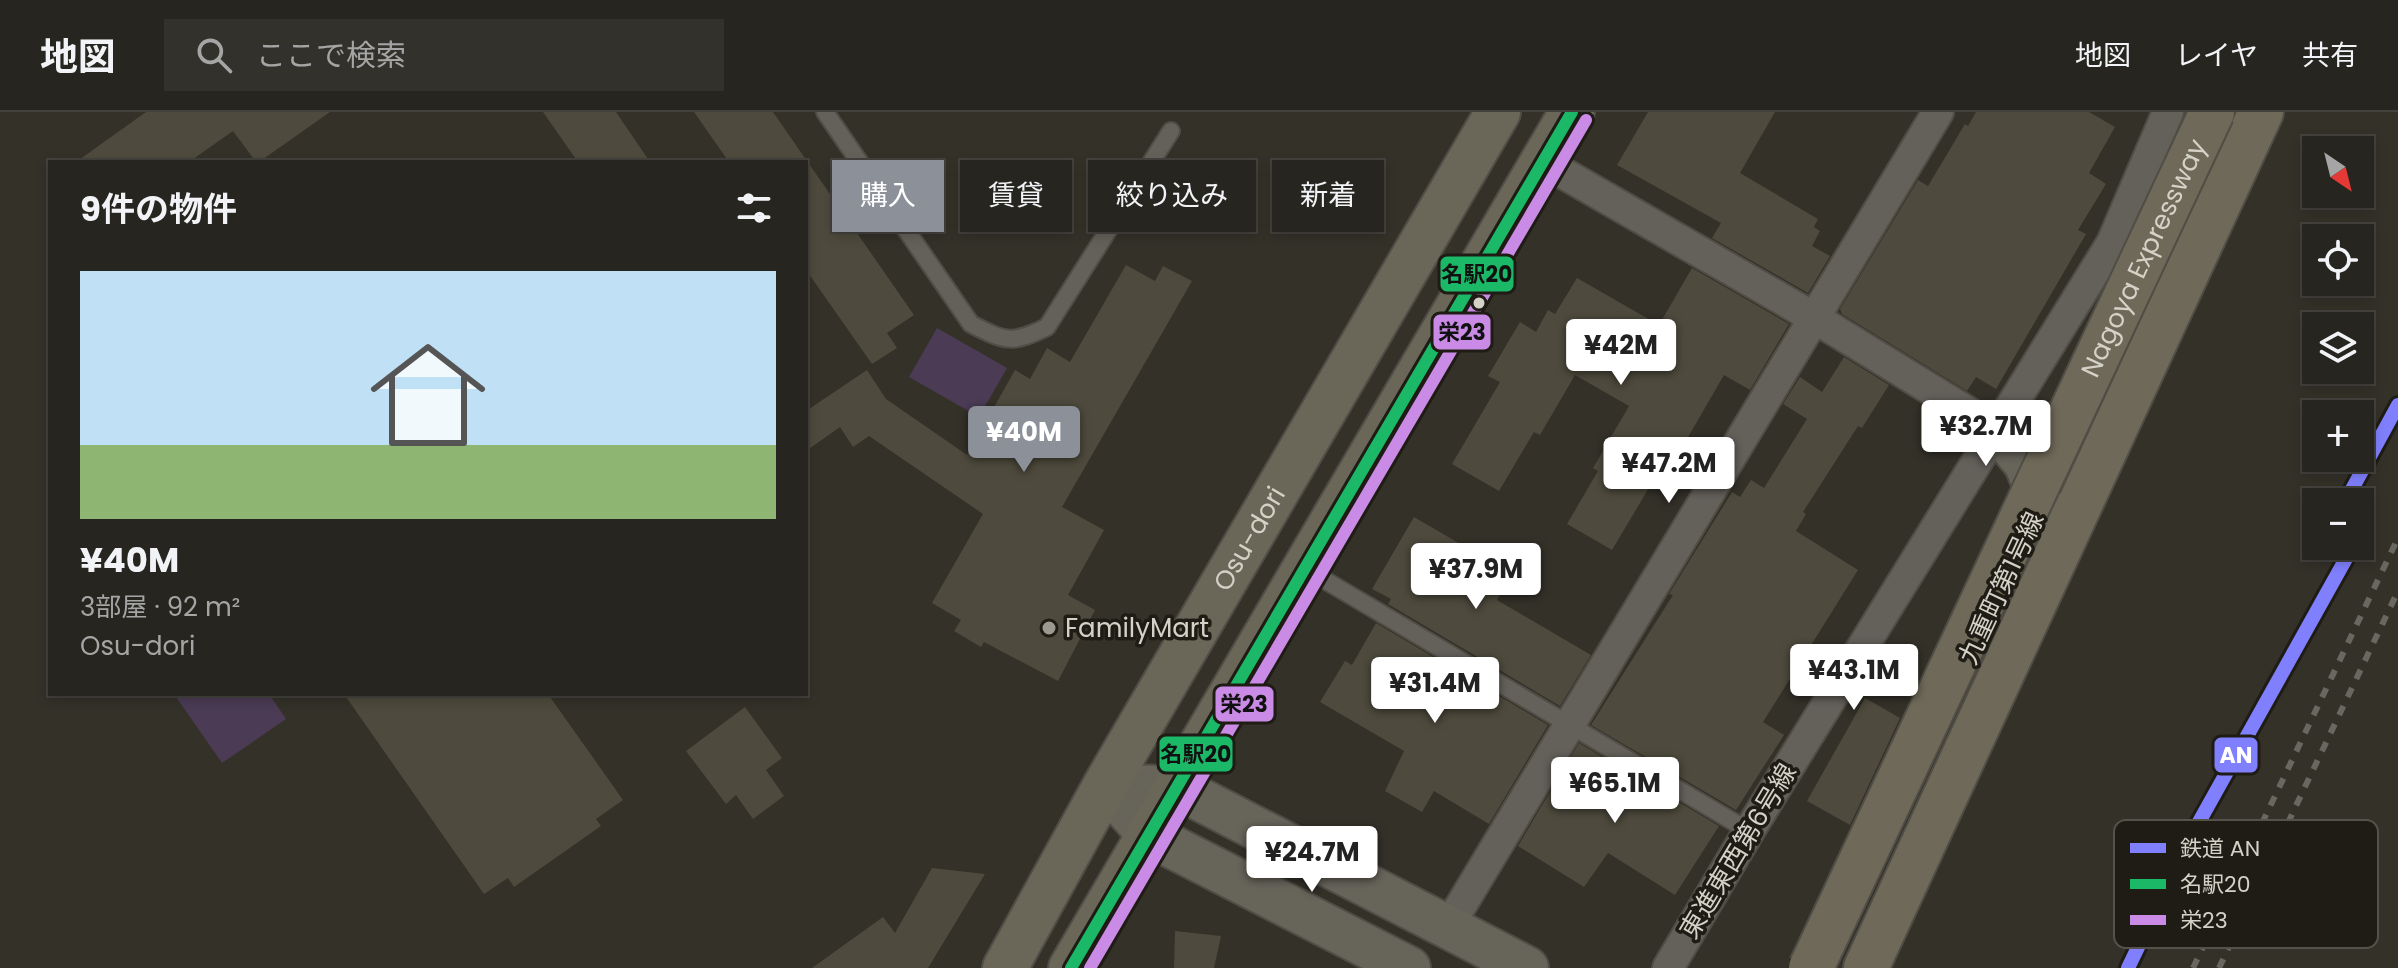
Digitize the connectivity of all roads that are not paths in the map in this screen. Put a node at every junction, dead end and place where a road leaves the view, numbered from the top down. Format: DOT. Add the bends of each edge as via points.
graph roads {
  1 [pos="825,112"];
  2 [pos="1498,112"];
  3 [pos="1572,112"];
  4 [pos="1938,112"];
  5 [pos="2168,112"];
  6 [pos="2212,112"];
  7 [pos="2261,112"];
  8 [pos="1171,131"];
  9 [pos="1542,161"];
  10 [pos="1813,317"];
  11 [pos="1997,430"];
  12 [pos="1304,568"];
  13 [pos="1570,725"];
  14 [pos="1105,786"];
  15 [pos="1176,787"];
  16 [pos="1749,831"];
  17 [pos="1149,835"];
  18 [pos="1448,927"];
  19 [pos="1005,968"];
  20 [pos="1071,968"];
  21 [pos="1409,968"];
  22 [pos="1527,968"];
  23 [pos="1668,968"];
  24 [pos="1811,968"];
  25 [pos="1823,968"];
  26 [pos="1866,968"];
  1 -- 8 [label="lane" via="971,324 996,337 1020,340 1047,327"];
  2 -- 14 [label="main road, Osu-dori"];
  3 -- 9 [label="main road"];
  4 -- 10 [label="street"];
  5 -- 11 [label="street, 東進東西第6号線" via="2112,243"];
  6 -- 24 [label="highway, Nagoya Expressway, bridge"];
  7 -- 26 [label="highway, Nagoya Expressway"];
  9 -- 10 [label="street"];
  9 -- 12 [label="main road"];
  10 -- 11 [label="street"];
  10 -- 13 [label="street"];
  11 -- 16 [label="street, 東進東西第6号線"];
  11 -- 25 [label="street, 九重町第1号線" via="2025,463 2042,504"];
  12 -- 13 [label="lane"];
  12 -- 15 [label="main road"];
  13 -- 16 [label="lane"];
  13 -- 18 [label="street"];
  14 -- 15 [label="street"];
  14 -- 17 [label="street"];
  14 -- 19 [label="main road, Osu-dori"];
  15 -- 17 [label="main road"];
  15 -- 18 [label="street"];
  16 -- 23 [label="street, 東進東西第6号線"];
  17 -- 20 [label="main road"];
  17 -- 21 [label="street"];
  18 -- 22 [label="street"];
}
